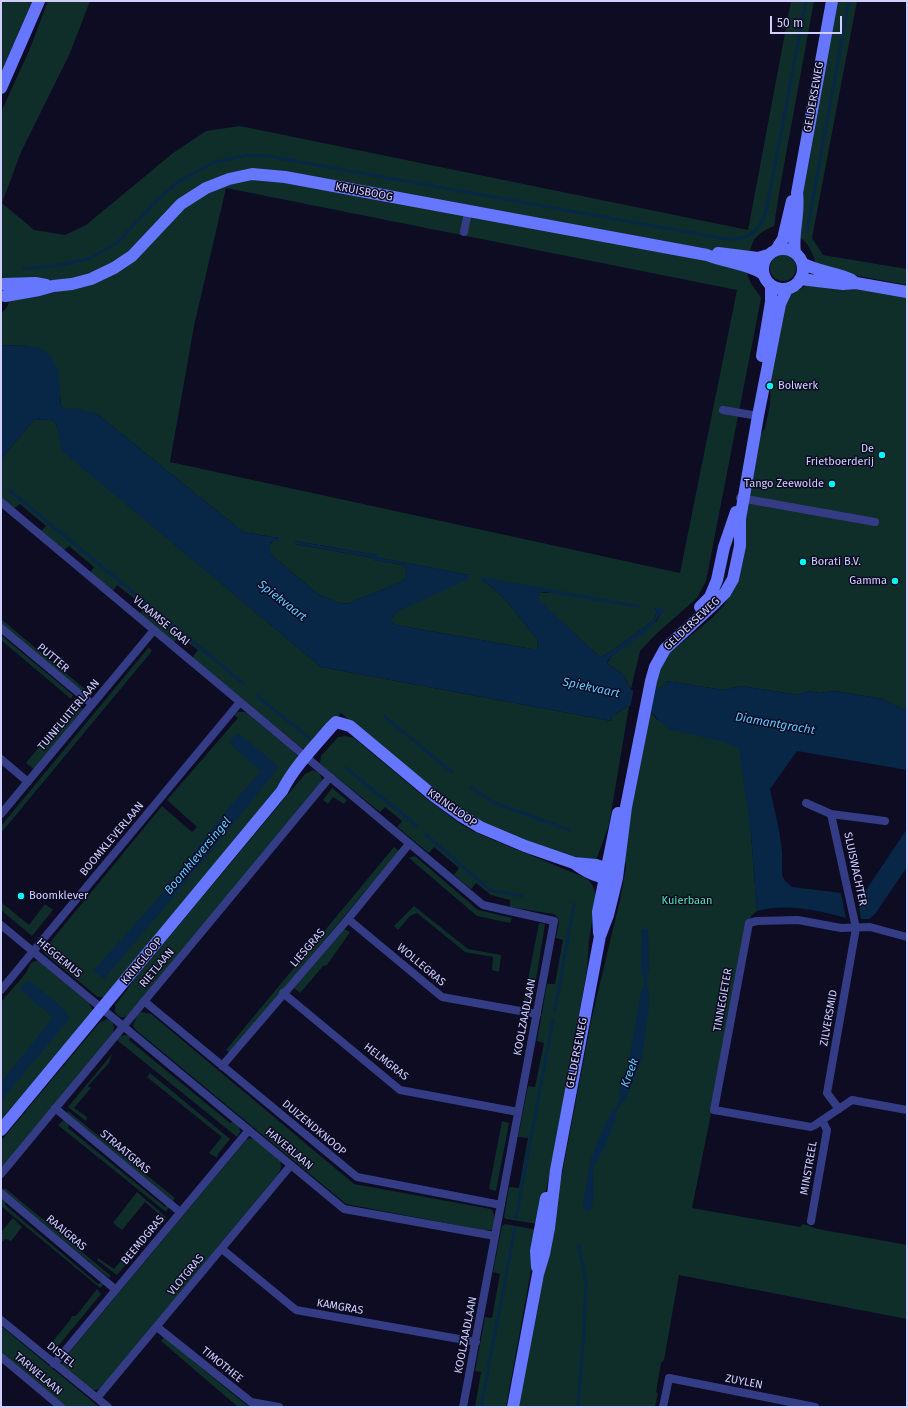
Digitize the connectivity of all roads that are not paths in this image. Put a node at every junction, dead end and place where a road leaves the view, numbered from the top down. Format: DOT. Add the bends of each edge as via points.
graph roads {
  1 [pos="39,1"];
  2 [pos="832,1"];
  3 [pos="1,88"];
  4 [pos="797,193"];
  5 [pos="468,212"];
  6 [pos="464,232"];
  7 [pos="772,252"];
  8 [pos="795,253"];
  9 [pos="707,255"];
  10 [pos="802,264"];
  11 [pos="763,274"];
  12 [pos="800,279"];
  13 [pos="2,282"];
  14 [pos="856,282"];
  15 [pos="771,285"];
  16 [pos="53,286"];
  17 [pos="787,288"];
  18 [pos="907,292"];
  19 [pos="3,302"];
  20 [pos="723,410"];
  21 [pos="755,416"];
  22 [pos="741,498"];
  23 [pos="1,502"];
  24 [pos="875,522"];
  25 [pos="1,628"];
  26 [pos="154,630"];
  27 [pos="240,702"];
  28 [pos="92,704"];
  29 [pos="1,759"];
  30 [pos="309,760"];
  31 [pos="330,777"];
  32 [pos="28,782"];
  33 [pos="806,803"];
  34 [pos="1,814"];
  35 [pos="831,814"];
  36 [pos="885,821"];
  37 [pos="409,844"];
  38 [pos="610,875"];
  39 [pos="348,919"];
  40 [pos="1,925"];
  41 [pos="856,928"];
  42 [pos="907,937"];
  43 [pos="34,951"];
  44 [pos="1,990"];
  45 [pos="283,994"];
  46 [pos="144,1001"];
  47 [pos="102,1009"];
  48 [pos="537,1014"];
  49 [pos="124,1026"];
  50 [pos="222,1066"];
  51 [pos="55,1108"];
  52 [pos="839,1109"];
  53 [pos="907,1110"];
  54 [pos="518,1112"];
  55 [pos="822,1120"];
  56 [pos="1,1130"];
  57 [pos="249,1130"];
  58 [pos="291,1164"];
  59 [pos="1,1174"];
  60 [pos="1,1193"];
  61 [pos="501,1205"];
  62 [pos="180,1212"];
  63 [pos="811,1221"];
  64 [pos="495,1236"];
  65 [pos="222,1249"];
  66 [pos="116,1290"];
  67 [pos="1,1320"];
  68 [pos="157,1327"];
  69 [pos="476,1342"];
  70 [pos="1,1357"];
  71 [pos="54,1364"];
  72 [pos="97,1398"];
  73 [pos="61,1407"];
  74 [pos="108,1407"];
  75 [pos="279,1407"];
  76 [pos="463,1407"];
  77 [pos="513,1407"];
  78 [pos="663,1407"];
  79 [pos="815,1407"];
  1 -- 3 [label="street"];
  2 -- 4 [label="street, GELDERSEWEG"];
  4 -- 7 [label="street, GELDERSEWEG" via="792,201 783,239"];
  4 -- 8 [label="street, GELDERSEWEG"];
  5 -- 6 [label="street"];
  5 -- 9 [label="street, KRUISBOOG"];
  5 -- 16 [label="street, KRUISBOOG" via="285,177 252,174 206,188 181,204 132,256 114,268 91,279"];
  7 -- 8 [label="street" via="783,248"];
  7 -- 9 [label="street, KRUISBOOG" via="758,258 719,253"];
  7 -- 11 [label="street" via="763,265"];
  8 -- 10 [label="street"];
  9 -- 11 [label="street, KRUISBOOG" via="756,269"];
  10 -- 12 [label="street"];
  10 -- 14 [label="street"];
  11 -- 15 [label="street"];
  12 -- 14 [label="street" via="843,284"];
  12 -- 17 [label="street" via="797,284"];
  13 -- 16 [label="street, KRUISBOOG"];
  13 -- 19 [label="street"];
  14 -- 18 [label="street"];
  15 -- 17 [label="street"];
  15 -- 21 [label="street, GELDERSEWEG" via="771,302"];
  16 -- 19 [label="street, KRUISBOOG"];
  17 -- 21 [label="street, GELDERSEWEG" via="780,304"];
  20 -- 21 [label="street"];
  21 -- 22 [label="street, GELDERSEWEG"];
  22 -- 24 [label="street"];
  22 -- 38 [label="street, GELDERSEWEG" via="740,546 733,578 725,593 665,649 648,681"];
  23 -- 26 [label="street, VLAAMSE GAAI"];
  25 -- 28 [label="street, PUTTER"];
  26 -- 27 [label="street, VLAAMSE GAAI"];
  26 -- 28 [label="street, TUINFLUITERLAAN"];
  27 -- 30 [label="street, VLAAMSE GAAI"];
  27 -- 43 [label="street, BOOMKLEVERLAAN"];
  28 -- 32 [label="street, TUINFLUITERLAAN"];
  29 -- 32 [label="street"];
  30 -- 31 [label="street, KOOLZAADLAAN"];
  30 -- 38 [label="street, KRINGLOOP" via="340,728 350,726 460,815 487,830 574,863 586,871"];
  30 -- 47 [label="street, KRINGLOOP" via="293,785 282,791"];
  31 -- 37 [label="street, KOOLZAADLAAN"];
  31 -- 46 [label="street, RIETLAAN"];
  32 -- 34 [label="street, TUINFLUITERLAAN"];
  33 -- 35 [label="street, SLUISWACHTER"];
  35 -- 36 [label="street, SLUISWACHTER"];
  35 -- 41 [label="street, SLUISWACHTER"];
  37 -- 39 [label="street, LIESGRAS"];
  37 -- 48 [label="street, KOOLZAADLAAN" via="483,905 554,921"];
  38 -- 77 [label="street, GELDERSEWEG" via="598,912 600,936 556,1170 546,1198 536,1251 538,1274"];
  39 -- 45 [label="street, LIESGRAS"];
  39 -- 48 [label="street, WOLLEGRAS" via="442,997"];
  40 -- 43 [label="street, HEGGEMUS"];
  41 -- 42 [label="street, TINNEGIETER" via="870,928"];
  41 -- 52 [label="street, ZILVERSMID" via="827,1093"];
  41 -- 55 [label="street, TINNEGIETER" via="841,928 798,920 749,923 714,1110 807,1126 815,1125"];
  43 -- 44 [label="street, BOOMKLEVERLAAN"];
  43 -- 47 [label="street, HEGGEMUS"];
  45 -- 50 [label="street, LIESGRAS"];
  45 -- 54 [label="street, HELMGRAS" via="400,1090"];
  46 -- 49 [label="street, RIETLAAN"];
  46 -- 50 [label="street, DUIZENDKNOOP"];
  47 -- 49 [label="street, HAVERLAAN"];
  47 -- 56 [label="street, KRINGLOOP"];
  48 -- 54 [label="street, KOOLZAADLAAN"];
  49 -- 51 [label="street, RIETLAAN"];
  49 -- 57 [label="street, HAVERLAAN"];
  50 -- 61 [label="street, DUIZENDKNOOP" via="357,1178"];
  51 -- 59 [label="street, RIETLAAN"];
  51 -- 62 [label="street, STRAATGRAS"];
  52 -- 53 [label="street, TINNEGIETER" via="852,1100"];
  52 -- 55 [label="street, TINNEGIETER"];
  54 -- 61 [label="street, KOOLZAADLAAN"];
  55 -- 63 [label="street, MINSTREEL" via="828,1130"];
  57 -- 58 [label="street, HAVERLAAN"];
  57 -- 62 [label="street, BEEMDGRAS"];
  58 -- 64 [label="street, HAVERLAAN" via="344,1208"];
  58 -- 65 [label="street, VLOTGRAS"];
  60 -- 66 [label="street, RAAIGRAS"];
  61 -- 64 [label="street, KOOLZAADLAAN"];
  62 -- 66 [label="street, BEEMDGRAS"];
  64 -- 69 [label="street, KOOLZAADLAAN"];
  65 -- 68 [label="street, VLOTGRAS"];
  65 -- 69 [label="street, KAMGRAS" via="296,1310"];
  66 -- 71 [label="street, BEEMDGRAS"];
  67 -- 71 [label="street, DISTEL"];
  68 -- 72 [label="street, VLOTGRAS"];
  68 -- 75 [label="street, TIMOTHEE" via="251,1402"];
  69 -- 76 [label="street, KOOLZAADLAAN"];
  70 -- 73 [label="street, TARWELAAN"];
  71 -- 72 [label="street, DISTEL"];
  72 -- 74 [label="street, DISTEL"];
  78 -- 79 [label="street, ZUYLEN" via="669,1378"];
}
